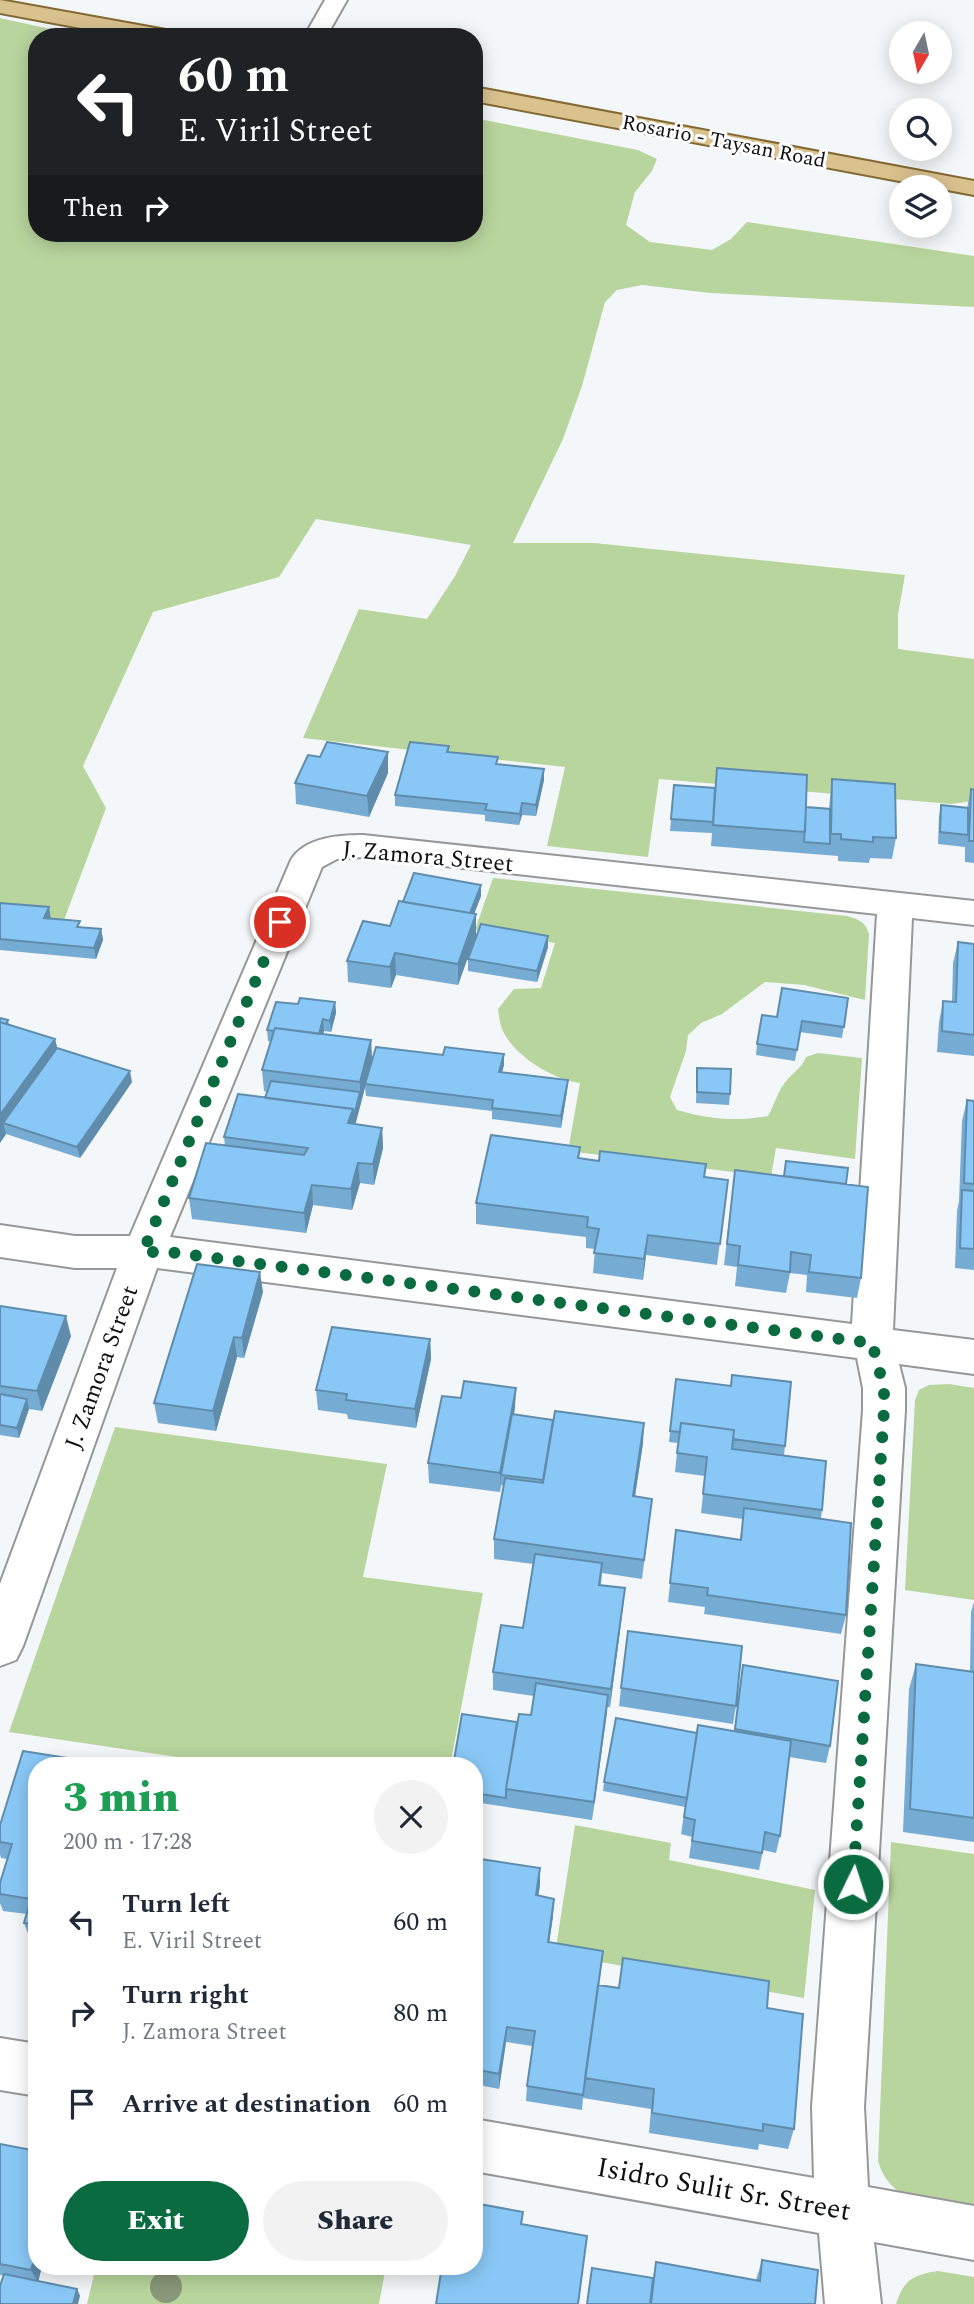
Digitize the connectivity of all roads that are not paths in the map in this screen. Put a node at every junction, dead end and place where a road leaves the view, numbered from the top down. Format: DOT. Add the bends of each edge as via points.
graph roads {
  1 [pos="335,0"];
  2 [pos="0,6"];
  3 [pos="118,28"];
  4 [pos="319,28"];
  5 [pos="483,96"];
  6 [pos="974,188"];
  7 [pos="895,905"];
  8 [pos="974,913"];
  9 [pos="0,1241"];
  10 [pos="143,1252"];
  11 [pos="872,1343"];
  12 [pos="974,1357"];
  13 [pos="0,1646"];
  14 [pos="0,2064"];
  15 [pos="28,2069"];
  16 [pos="483,2147"];
  17 [pos="844,2208"];
  18 [pos="974,2233"];
  19 [pos="853,2304"];
  1 -- 4 [label="street"];
  2 -- 3 [label="main road"];
  5 -- 6 [label="main road, Rosario - Taysan Road"];
  7 -- 8 [label="street, J. Zamora Street"];
  7 -- 10 [label="street, J. Zamora Street" via="363,846 322,850 301,871"];
  7 -- 11 [label="street"];
  9 -- 10 [label="street" via="75,1252"];
  10 -- 11 [label="street"];
  10 -- 13 [label="street, J. Zamora Street"];
  11 -- 12 [label="street"];
  11 -- 17 [label="street" via="884,1388 884,1410 838,2107"];
  14 -- 15 [label="street"];
  16 -- 17 [label="street, Isidro Sulit Sr. Street"];
  17 -- 18 [label="street, Isidro Sulit Sr. Street"];
  17 -- 19 [label="street"];
}
